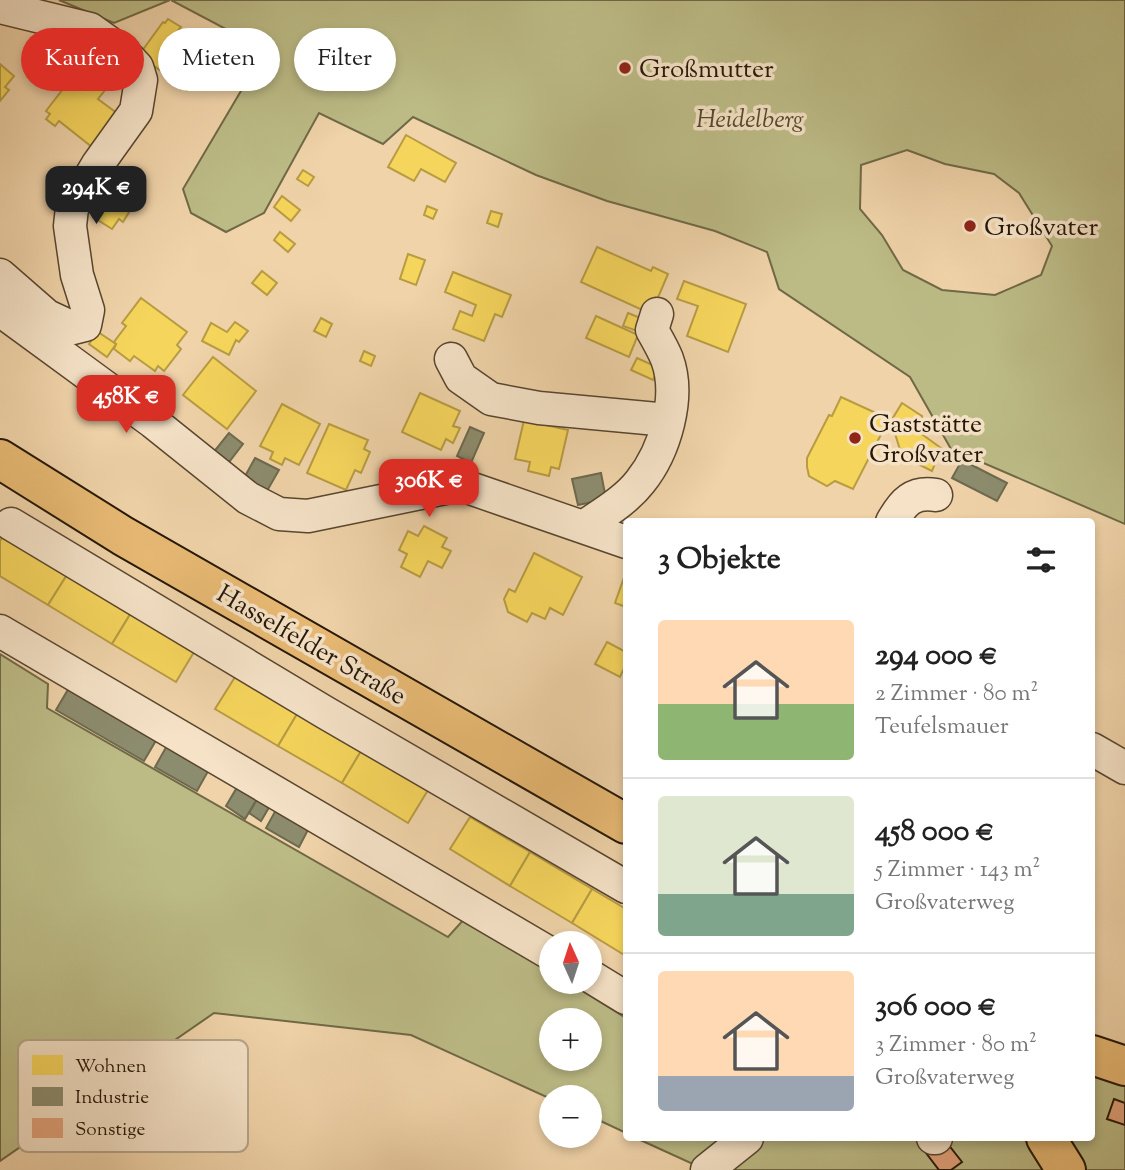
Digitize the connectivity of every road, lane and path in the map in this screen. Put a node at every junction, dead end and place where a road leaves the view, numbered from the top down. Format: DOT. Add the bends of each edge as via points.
graph roads {
  1 [pos="0,7"];
  2 [pos="0,275"];
  3 [pos="0,310"];
  4 [pos="657,314"];
  5 [pos="451,359"];
  6 [pos="668,420"];
  7 [pos="0,459"];
  8 [pos="936,495"];
  9 [pos="894,518"];
  10 [pos="11,524"];
  11 [pos="585,526"];
  12 [pos="623,541"];
  13 [pos="0,631"];
  14 [pos="1095,751"];
  15 [pos="1125,768"];
  16 [pos="623,822"];
  17 [pos="623,885"];
  18 [pos="539,947"];
  19 [pos="602,983"];
  20 [pos="623,996"];
  21 [pos="1095,1056"];
  22 [pos="1125,1066"];
  23 [pos="743,1141"];
  24 [pos="1048,1141"];
  25 [pos="707,1170"];
  26 [pos="1066,1170"];
  1 -- 2 [label="street" via="90,29 125,54 141,80 136,111 72,208 77,275 88,310 85,326 73,328 47,316"];
  3 -- 11 [label="street" via="248,498 279,514 308,516 450,487 467,488"];
  4 -- 6 [label="street" via="652,330 668,360 672,389"];
  5 -- 6 [label="street" via="461,377 491,399"];
  6 -- 11 [label="street" via="658,454 640,483"];
  7 -- 16 [label="main road, Hasselfelder Straße" via="123,536"];
  8 -- 9 [label="street" via="914,497"];
  10 -- 17 [label="street"];
  11 -- 12 [label="street"];
  13 -- 18 [label="street"];
  14 -- 15 [label="street"];
  19 -- 20 [label="street"];
  21 -- 22 [label="main road"];
  23 -- 25 [label="street"];
  24 -- 26 [label="main road"];
}
